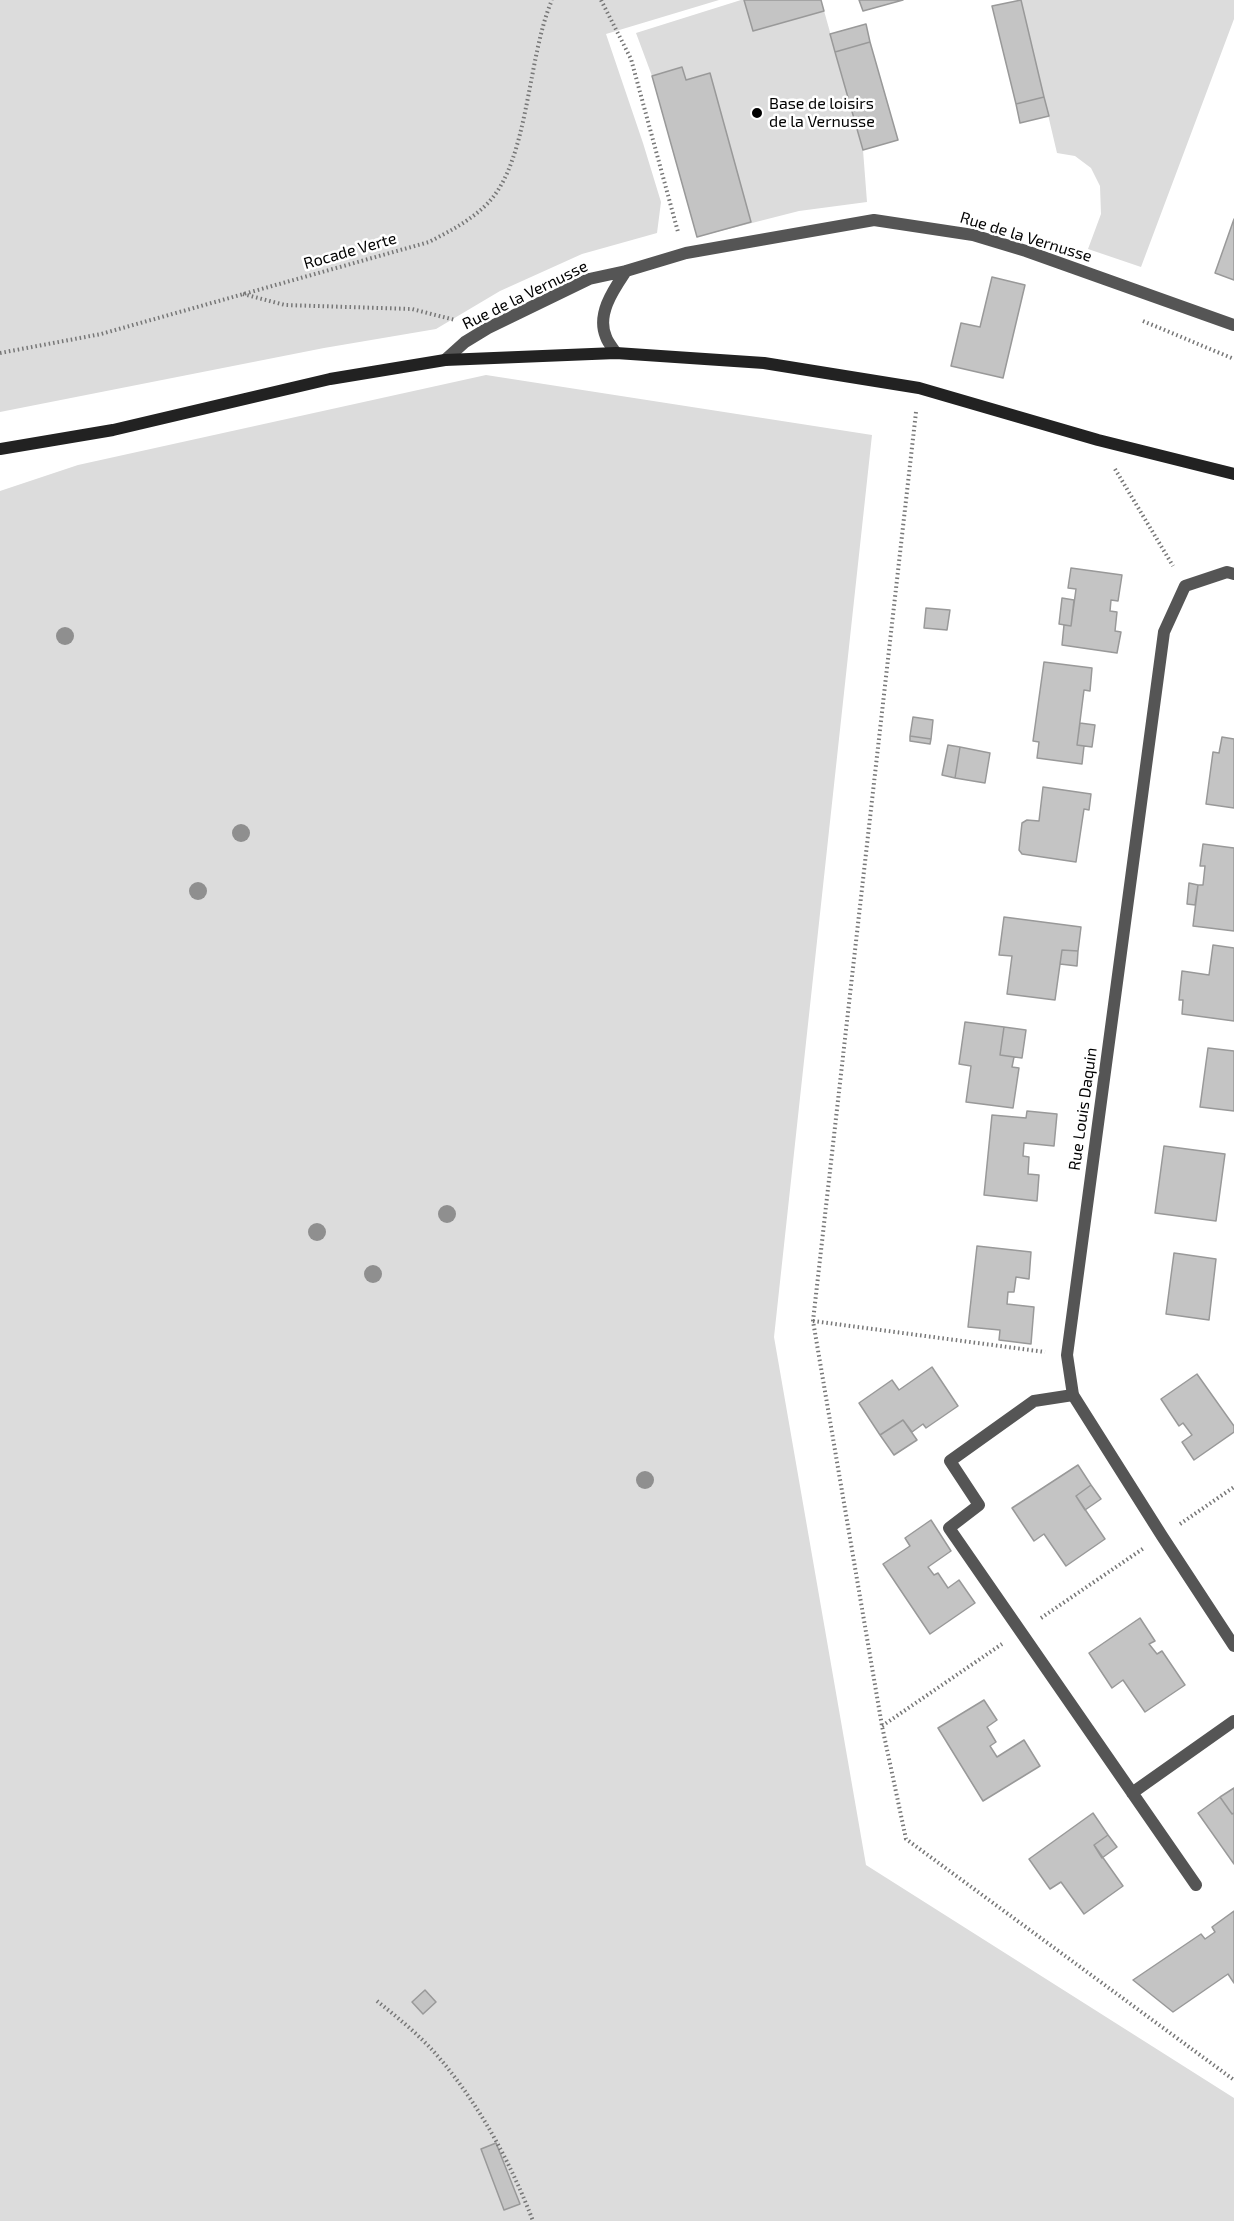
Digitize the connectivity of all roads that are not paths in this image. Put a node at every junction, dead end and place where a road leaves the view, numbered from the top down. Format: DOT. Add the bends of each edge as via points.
graph roads {
  1 [pos="626,271"];
  2 [pos="1234,325"];
  3 [pos="616,353"];
  4 [pos="445,360"];
  5 [pos="0,449"];
  6 [pos="1234,474"];
  7 [pos="1234,574"];
  8 [pos="1073,1395"];
  9 [pos="1234,1646"];
  10 [pos="1234,1721"];
  11 [pos="1132,1793"];
  12 [pos="1196,1885"];
  1 -- 2 [label="street, Rue de la Vernusse" via="686,253 874,220 973,235"];
  1 -- 3 [label="street" via="609,296 604,315 605,335"];
  1 -- 4 [label="street, Rue de la Vernusse" via="589,279 488,328"];
  3 -- 4 [label="street"];
  3 -- 6 [label="street" via="764,363 919,388 1098,440"];
  4 -- 5 [label="street" via="330,378 113,430"];
  7 -- 8 [label="street, Rue Louis Daquin" via="1227,572 1185,586 1164,632 1067,1355"];
  8 -- 9 [label="street, Rue Louis Daquin"];
  8 -- 11 [label="street" via="1034,1401 950,1461 979,1505 949,1528"];
  10 -- 11 [label="street"];
  11 -- 12 [label="street"];
}
